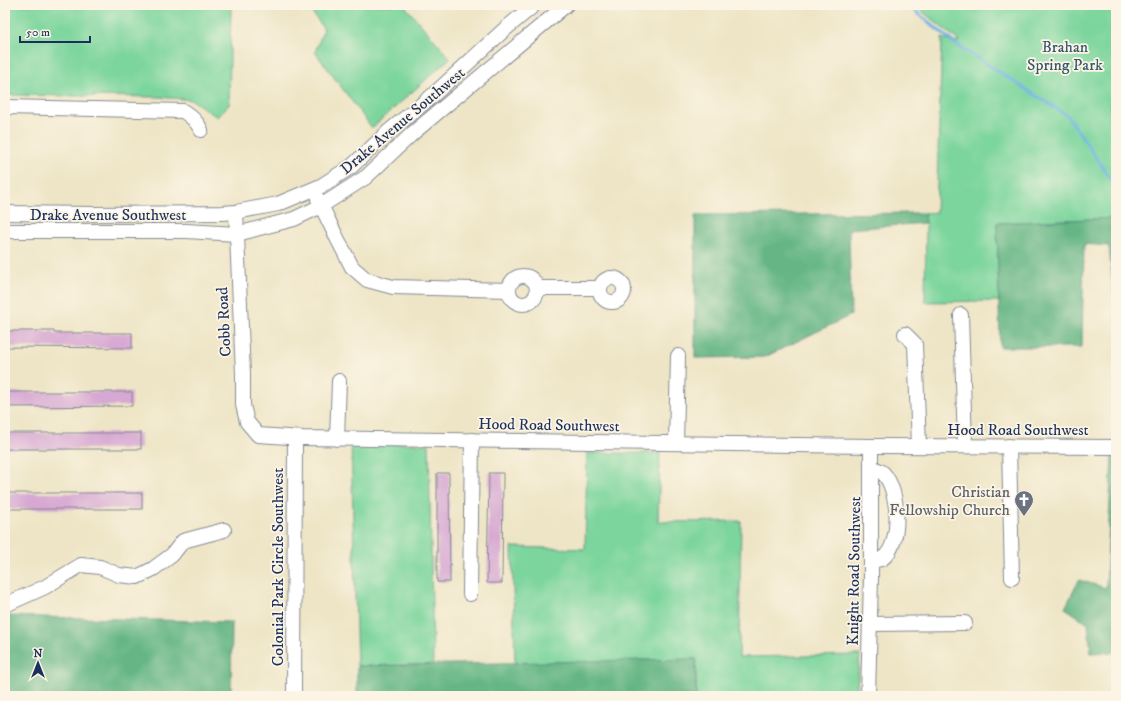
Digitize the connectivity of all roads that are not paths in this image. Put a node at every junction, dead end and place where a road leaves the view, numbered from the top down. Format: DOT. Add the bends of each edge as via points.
graph roads {
  1 [pos="534,5"];
  2 [pos="566,5"];
  3 [pos="5,107"];
  4 [pos="201,130"];
  5 [pos="314,189"];
  6 [pos="322,206"];
  7 [pos="236,212"];
  8 [pos="5,213"];
  9 [pos="5,231"];
  10 [pos="237,234"];
  11 [pos="538,288"];
  12 [pos="600,288"];
  13 [pos="509,290"];
  14 [pos="961,315"];
  15 [pos="905,334"];
  16 [pos="678,356"];
  17 [pos="339,381"];
  18 [pos="244,408"];
  19 [pos="295,438"];
  20 [pos="337,439"];
  21 [pos="472,440"];
  22 [pos="676,443"];
  23 [pos="871,446"];
  24 [pos="919,446"];
  25 [pos="965,446"];
  26 [pos="1009,446"];
  27 [pos="1116,447"];
  28 [pos="871,467"];
  29 [pos="224,530"];
  30 [pos="871,561"];
  31 [pos="1012,578"];
  32 [pos="470,594"];
  33 [pos="5,605"];
  34 [pos="965,623"];
  35 [pos="870,624"];
  36 [pos="294,696"];
  37 [pos="868,696"];
  1 -- 5 [label="street, Drake Avenue Southwest" via="352,166"];
  2 -- 6 [label="street, Drake Avenue Southwest" via="413,133 366,177"];
  3 -- 4 [label="street" via="183,111 198,123"];
  5 -- 6 [label="street"];
  5 -- 7 [label="street, Drake Avenue Southwest" via="278,204"];
  6 -- 10 [label="street, Drake Avenue Southwest" via="294,219"];
  6 -- 13 [label="street" via="352,267 367,280 393,287"];
  7 -- 8 [label="street, Drake Avenue Southwest"];
  7 -- 10 [label="street, Cobb Road"];
  9 -- 10 [label="street, Drake Avenue Southwest" via="186,231"];
  10 -- 18 [label="street, Cobb Road"];
  11 -- 12 [label="street"];
  11 -- 13 [label="street" via="533,280 525,276 516,278"];
  11 -- 13 [label="street" via="536,298 528,304 519,304 512,299"];
  14 -- 25 [label="street"];
  15 -- 24 [label="street" via="914,344"];
  16 -- 22 [label="street"];
  17 -- 20 [label="street"];
  18 -- 19 [label="street, Hood Road Southwest" via="248,422 258,435"];
  19 -- 20 [label="street, Hood Road Southwest"];
  19 -- 36 [label="street, Colonial Park Circle Southwest"];
  20 -- 21 [label="street, Hood Road Southwest"];
  21 -- 22 [label="street, Hood Road Southwest"];
  21 -- 32 [label="street"];
  22 -- 23 [label="street, Hood Road Southwest"];
  23 -- 24 [label="street, Hood Road Southwest"];
  23 -- 28 [label="street, Knight Road Southwest"];
  24 -- 25 [label="street, Hood Road Southwest"];
  25 -- 26 [label="street, Hood Road Southwest"];
  26 -- 27 [label="street, Hood Road Southwest"];
  26 -- 31 [label="street"];
  28 -- 30 [label="street, Knight Road Southwest"];
  28 -- 30 [label="street" via="882,473 891,486 897,529 891,549 883,558"];
  29 -- 33 [label="street" via="182,541 172,555 153,569 137,576 118,575 100,567 81,565 45,587"];
  30 -- 35 [label="street, Knight Road Southwest"];
  34 -- 35 [label="street"];
  35 -- 37 [label="street, Knight Road Southwest"];
}
